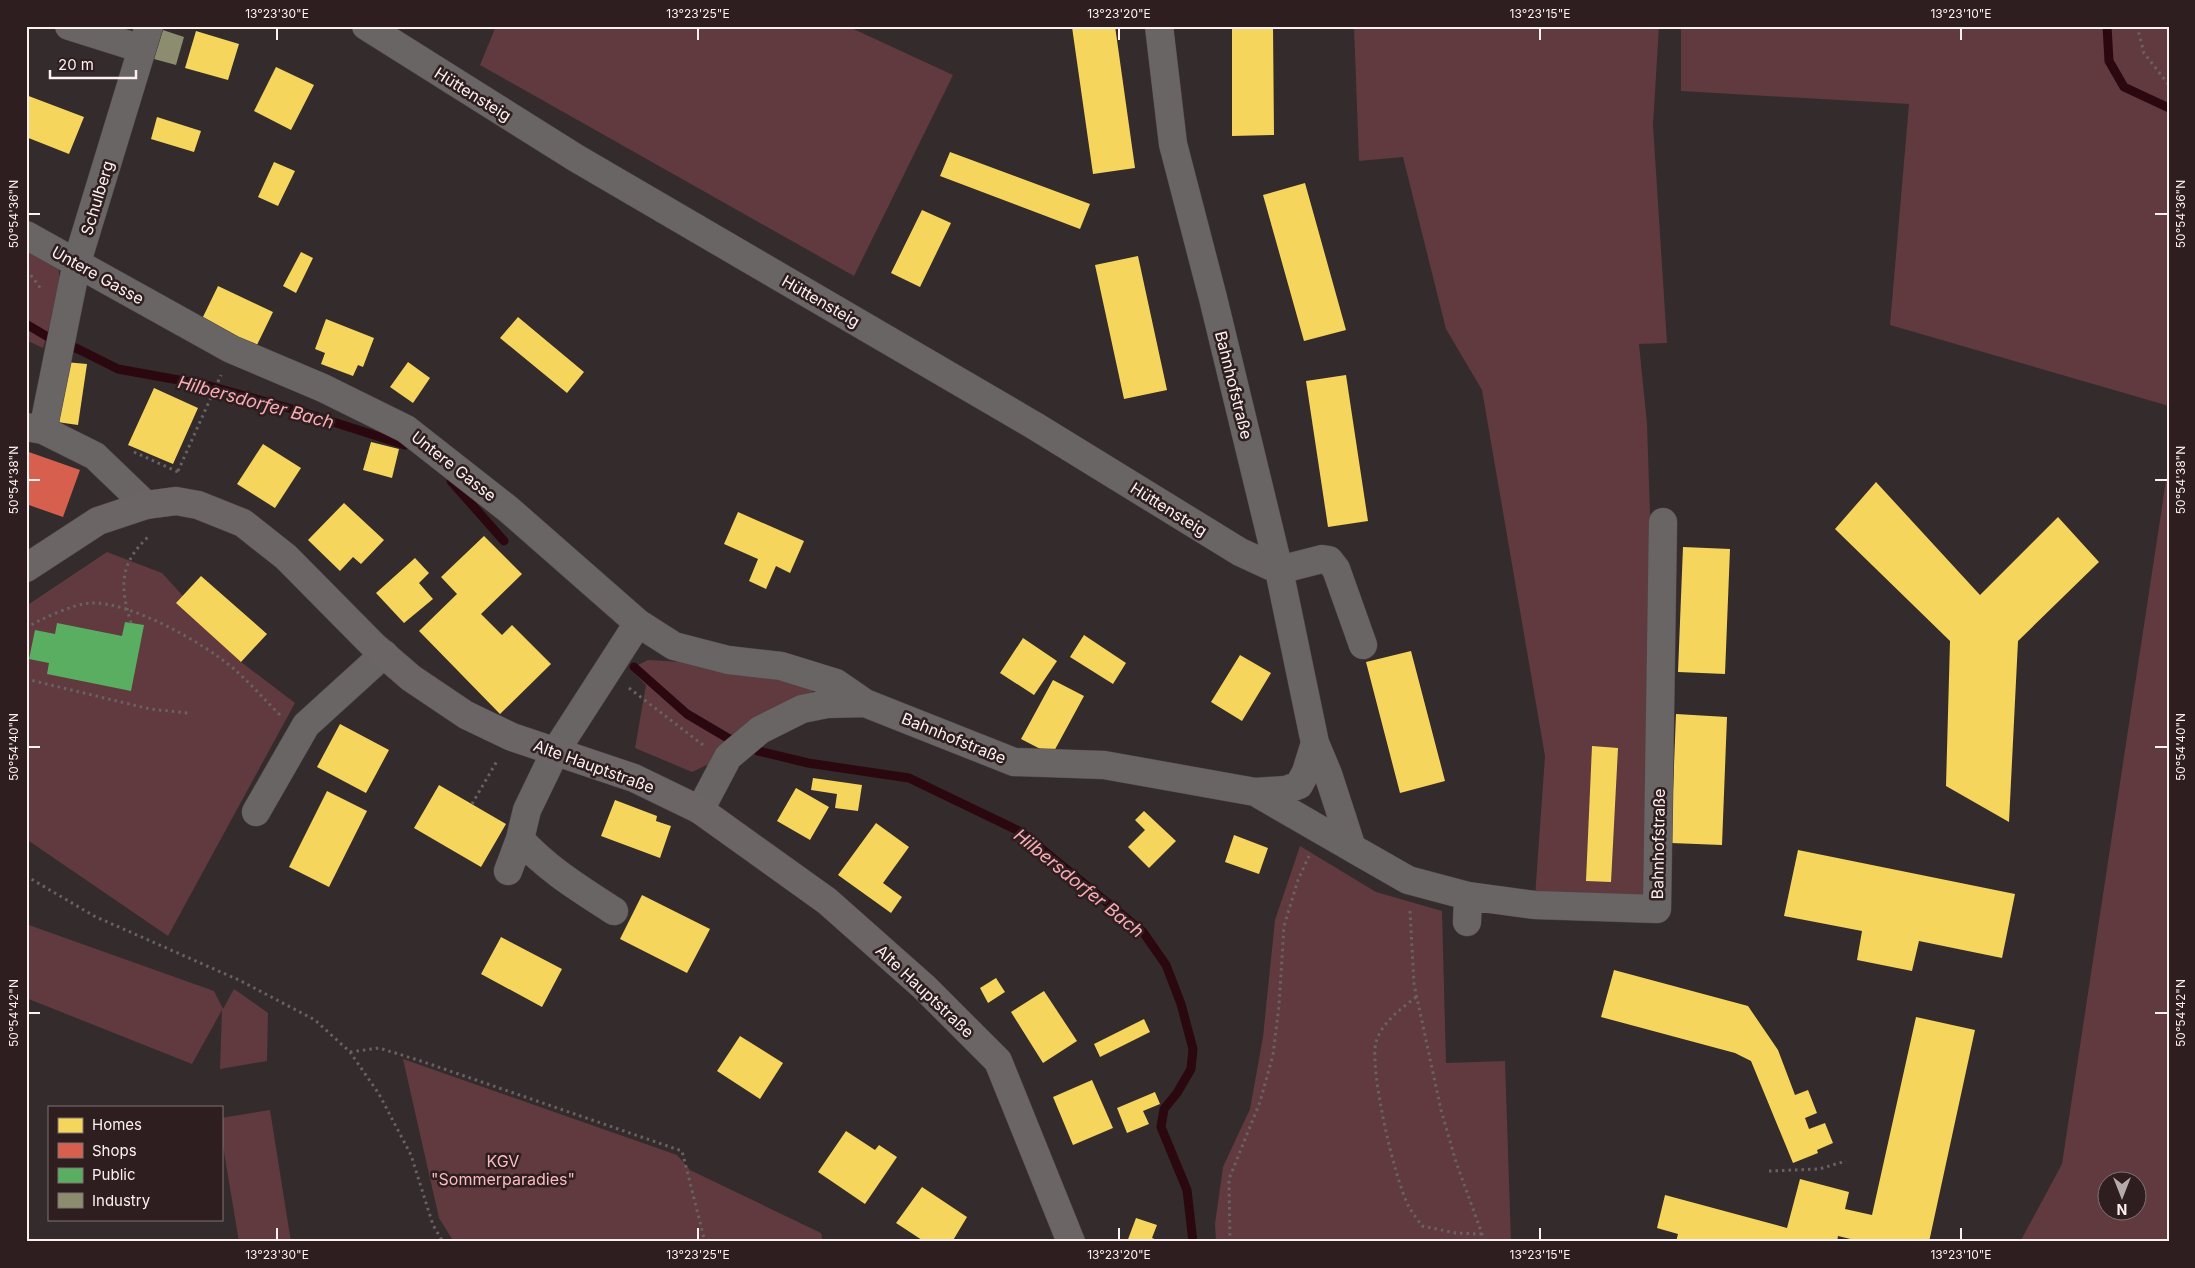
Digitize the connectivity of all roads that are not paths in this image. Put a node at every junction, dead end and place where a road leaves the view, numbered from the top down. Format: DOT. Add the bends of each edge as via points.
graph roads {
  1 [pos="69,26"];
  2 [pos="366,26"];
  3 [pos="1159,26"];
  4 [pos="145,38"];
  5 [pos="26,235"];
  6 [pos="77,262"];
  7 [pos="34,429"];
  8 [pos="146,504"];
  9 [pos="1663,522"];
  10 [pos="26,568"];
  11 [pos="1279,570"];
  12 [pos="638,624"];
  13 [pos="1363,645"];
  14 [pos="384,654"];
  15 [pos="866,703"];
  16 [pos="1315,743"];
  17 [pos="555,752"];
  18 [pos="1254,792"];
  19 [pos="700,810"];
  20 [pos="256,812"];
  21 [pos="520,839"];
  22 [pos="1352,848"];
  23 [pos="508,871"];
  24 [pos="614,911"];
  25 [pos="1071,1242"];
  1 -- 4 [label="street"];
  2 -- 11 [label="street, Hüttensteig" via="576,158 1035,426 1240,552"];
  3 -- 11 [label="street, Bahnhofstraße" via="1173,144"];
  4 -- 6 [label="street, Schulberg"];
  5 -- 6 [label="street, Untere Gasse"];
  6 -- 7 [label="street, Schulberg" via="60,343"];
  6 -- 12 [label="street, Untere Gasse" via="231,349 323,388 406,429 508,509"];
  7 -- 8 [label="street" via="95,456"];
  8 -- 10 [label="main road, Alte Hauptstraße" via="98,521"];
  8 -- 14 [label="main road, Alte Hauptstraße" via="176,501 198,504 243,523 286,557"];
  9 -- 22 [label="street, Bahnhofstraße" via="1657,909 1535,904 1468,909"];
  11 -- 13 [label="street" via="1329,560 1336,569"];
  11 -- 16 [label="street, Bahnhofstraße"];
  12 -- 15 [label="street, Untere Gasse" via="674,646 728,660 781,666 836,683"];
  12 -- 17 [label="street"];
  14 -- 17 [label="main road, Alte Hauptstraße" via="411,678 466,715 512,737"];
  14 -- 20 [label="street" via="306,725"];
  15 -- 18 [label="street, Bahnhofstraße" via="1014,762 1104,765"];
  15 -- 19 [label="street, Bahnhofstraße" via="827,704 802,709 760,730 727,759"];
  16 -- 18 [label="street, Bahnhofstraße" via="1299,785 1286,790"];
  16 -- 22 [label="street, Bahnhofstraße"];
  17 -- 19 [label="main road, Alte Hauptstraße" via="634,778"];
  17 -- 21 [label="street" via="526,810"];
  18 -- 22 [label="street, Bahnhofstraße"];
  19 -- 25 [label="main road, Alte Hauptstraße" via="827,901 924,987 998,1061"];
  21 -- 23 [label="street"];
  21 -- 24 [label="street" via="542,862"];
}
